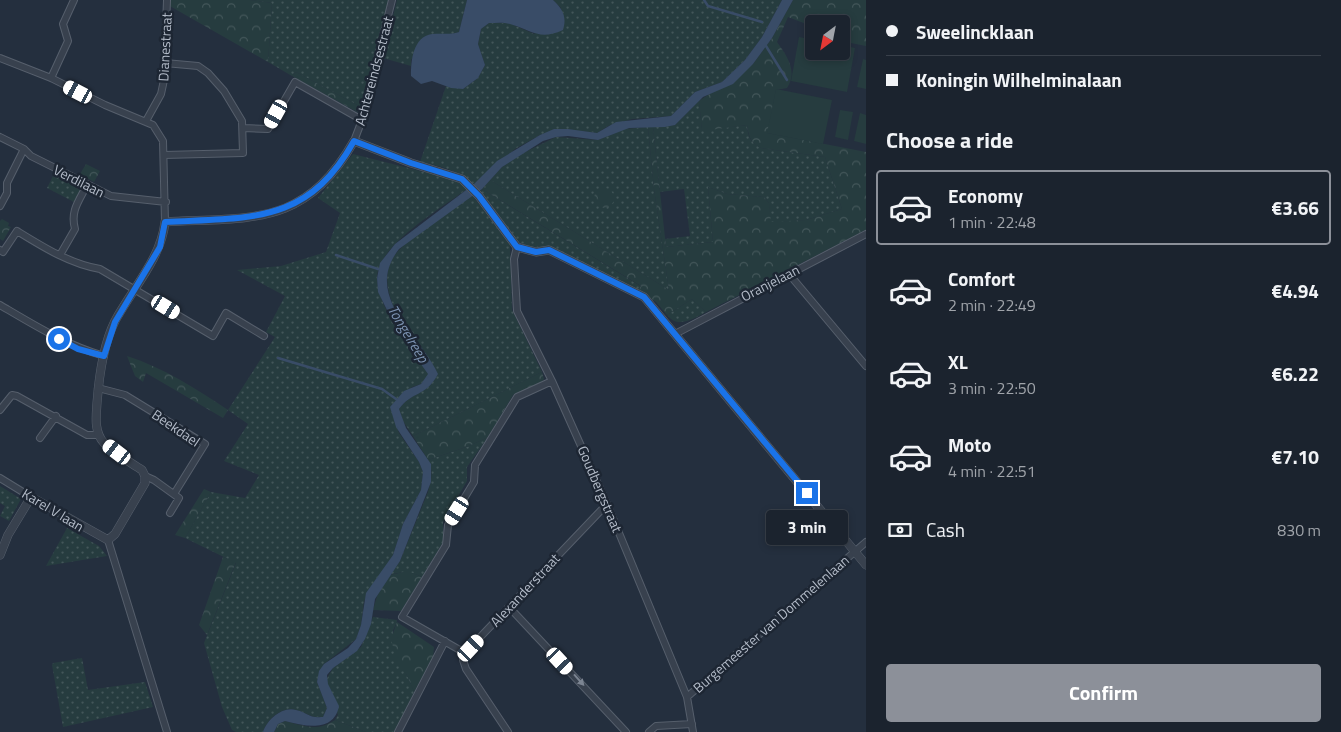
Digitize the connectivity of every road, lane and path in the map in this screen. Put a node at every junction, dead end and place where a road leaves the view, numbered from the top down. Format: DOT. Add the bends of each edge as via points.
graph roads {
  1 [pos="74,0"];
  2 [pos="167,0"];
  3 [pos="392,0"];
  4 [pos="0,58"];
  5 [pos="165,63"];
  6 [pos="51,78"];
  7 [pos="362,120"];
  8 [pos="146,121"];
  9 [pos="243,128"];
  10 [pos="0,137"];
  11 [pos="354,141"];
  12 [pos="24,150"];
  13 [pos="164,155"];
  14 [pos="87,185"];
  15 [pos="166,202"];
  16 [pos="0,206"];
  17 [pos="165,222"];
  18 [pos="866,234"];
  19 [pos="517,247"];
  20 [pos="0,250"];
  21 [pos="60,255"];
  22 [pos="789,274"];
  23 [pos="134,288"];
  24 [pos="0,305"];
  25 [pos="675,334"];
  26 [pos="264,336"];
  27 [pos="104,356"];
  28 [pos="866,366"];
  29 [pos="552,382"];
  30 [pos="98,388"];
  31 [pos="0,410"];
  32 [pos="56,416"];
  33 [pos="99,435"];
  34 [pos="40,438"];
  35 [pos="145,476"];
  36 [pos="0,478"];
  37 [pos="174,494"];
  38 [pos="31,496"];
  39 [pos="607,504"];
  40 [pos="170,513"];
  41 [pos="108,540"];
  42 [pos="866,542"];
  43 [pos="855,552"];
  44 [pos="0,555"];
  45 [pos="866,565"];
  46 [pos="509,607"];
  47 [pos="445,641"];
  48 [pos="466,653"];
  49 [pos="687,697"];
  50 [pos="692,724"];
  51 [pos="167,732"];
  52 [pos="398,732"];
  53 [pos="508,732"];
  54 [pos="626,732"];
  55 [pos="649,732"];
  56 [pos="693,732"];
  1 -- 6 [label="street" via="63,24 68,41"];
  2 -- 5 [label="street, Dianestraat"];
  3 -- 7 [label="street, Achtereindsestraat"];
  4 -- 6 [label="street"];
  5 -- 8 [label="street, Dianestraat" via="161,94"];
  5 -- 9 [label="street" via="198,66 208,72 231,102"];
  6 -- 8 [label="street"];
  7 -- 9 [label="street" via="295,82 268,129"];
  7 -- 11 [label="street, Achtereindsestraat"];
  8 -- 13 [label="street" via="158,131"];
  9 -- 13 [label="street" via="243,153"];
  10 -- 12 [label="street, Verdilaan"];
  11 -- 17 [label="street" via="329,178 302,201 284,209 241,218"];
  11 -- 19 [label="street" via="411,163 447,172 467,183"];
  12 -- 14 [label="street, Verdilaan"];
  12 -- 16 [label="street"];
  13 -- 15 [label="street"];
  14 -- 15 [label="street, Verdilaan" via="111,196"];
  14 -- 21 [label="street" via="72,217 75,229"];
  15 -- 17 [label="street"];
  17 -- 23 [label="street" via="160,247"];
  18 -- 22 [label="street, Oranjelaan"];
  19 -- 25 [label="street" via="536,252 549,250 644,297"];
  19 -- 29 [label="street, Goudbergstraat" via="514,259 518,293 516,307"];
  20 -- 21 [label="street" via="3,252 17,231"];
  21 -- 23 [label="street" via="100,269"];
  22 -- 25 [label="street, Oranjelaan"];
  22 -- 28 [label="street"];
  23 -- 26 [label="street" via="213,336 226,313"];
  23 -- 27 [label="street" via="115,322"];
  24 -- 27 [label="street" via="78,349"];
  25 -- 43 [label="street"];
  27 -- 30 [label="street"];
  29 -- 39 [label="street, Goudbergstraat"];
  29 -- 47 [label="street" via="517,397 475,465 474,482 448,525 446,545 402,617"];
  30 -- 33 [label="street" via="96,424"];
  30 -- 37 [label="street, Beekdael" via="125,395 205,444"];
  31 -- 32 [label="street" via="12,395"];
  32 -- 33 [label="street" via="87,434"];
  32 -- 34 [label="street"];
  33 -- 35 [label="street" via="104,443 142,470"];
  35 -- 37 [label="street"];
  35 -- 41 [label="street" via="145,483 115,534"];
  36 -- 38 [label="street, Karel V laan"];
  37 -- 40 [label="street, Beekdael" via="179,498"];
  38 -- 41 [label="street, Karel V laan"];
  38 -- 44 [label="street"];
  39 -- 46 [label="street, Alexanderstraat"];
  39 -- 49 [label="street, Goudbergstraat"];
  41 -- 51 [label="street"];
  42 -- 43 [label="street, Burgemeester van Dommelenlaan"];
  43 -- 45 [label="street"];
  43 -- 49 [label="street, Burgemeester van Dommelenlaan"];
  46 -- 48 [label="street, Alexanderstraat"];
  46 -- 54 [label="street, one-way"];
  47 -- 48 [label="street"];
  47 -- 52 [label="street"];
  48 -- 53 [label="street" via="463,660 466,668"];
  49 -- 50 [label="street, Goudbergstraat"];
  50 -- 55 [label="street" via="656,726"];
  50 -- 56 [label="street, Goudbergstraat"];
}
